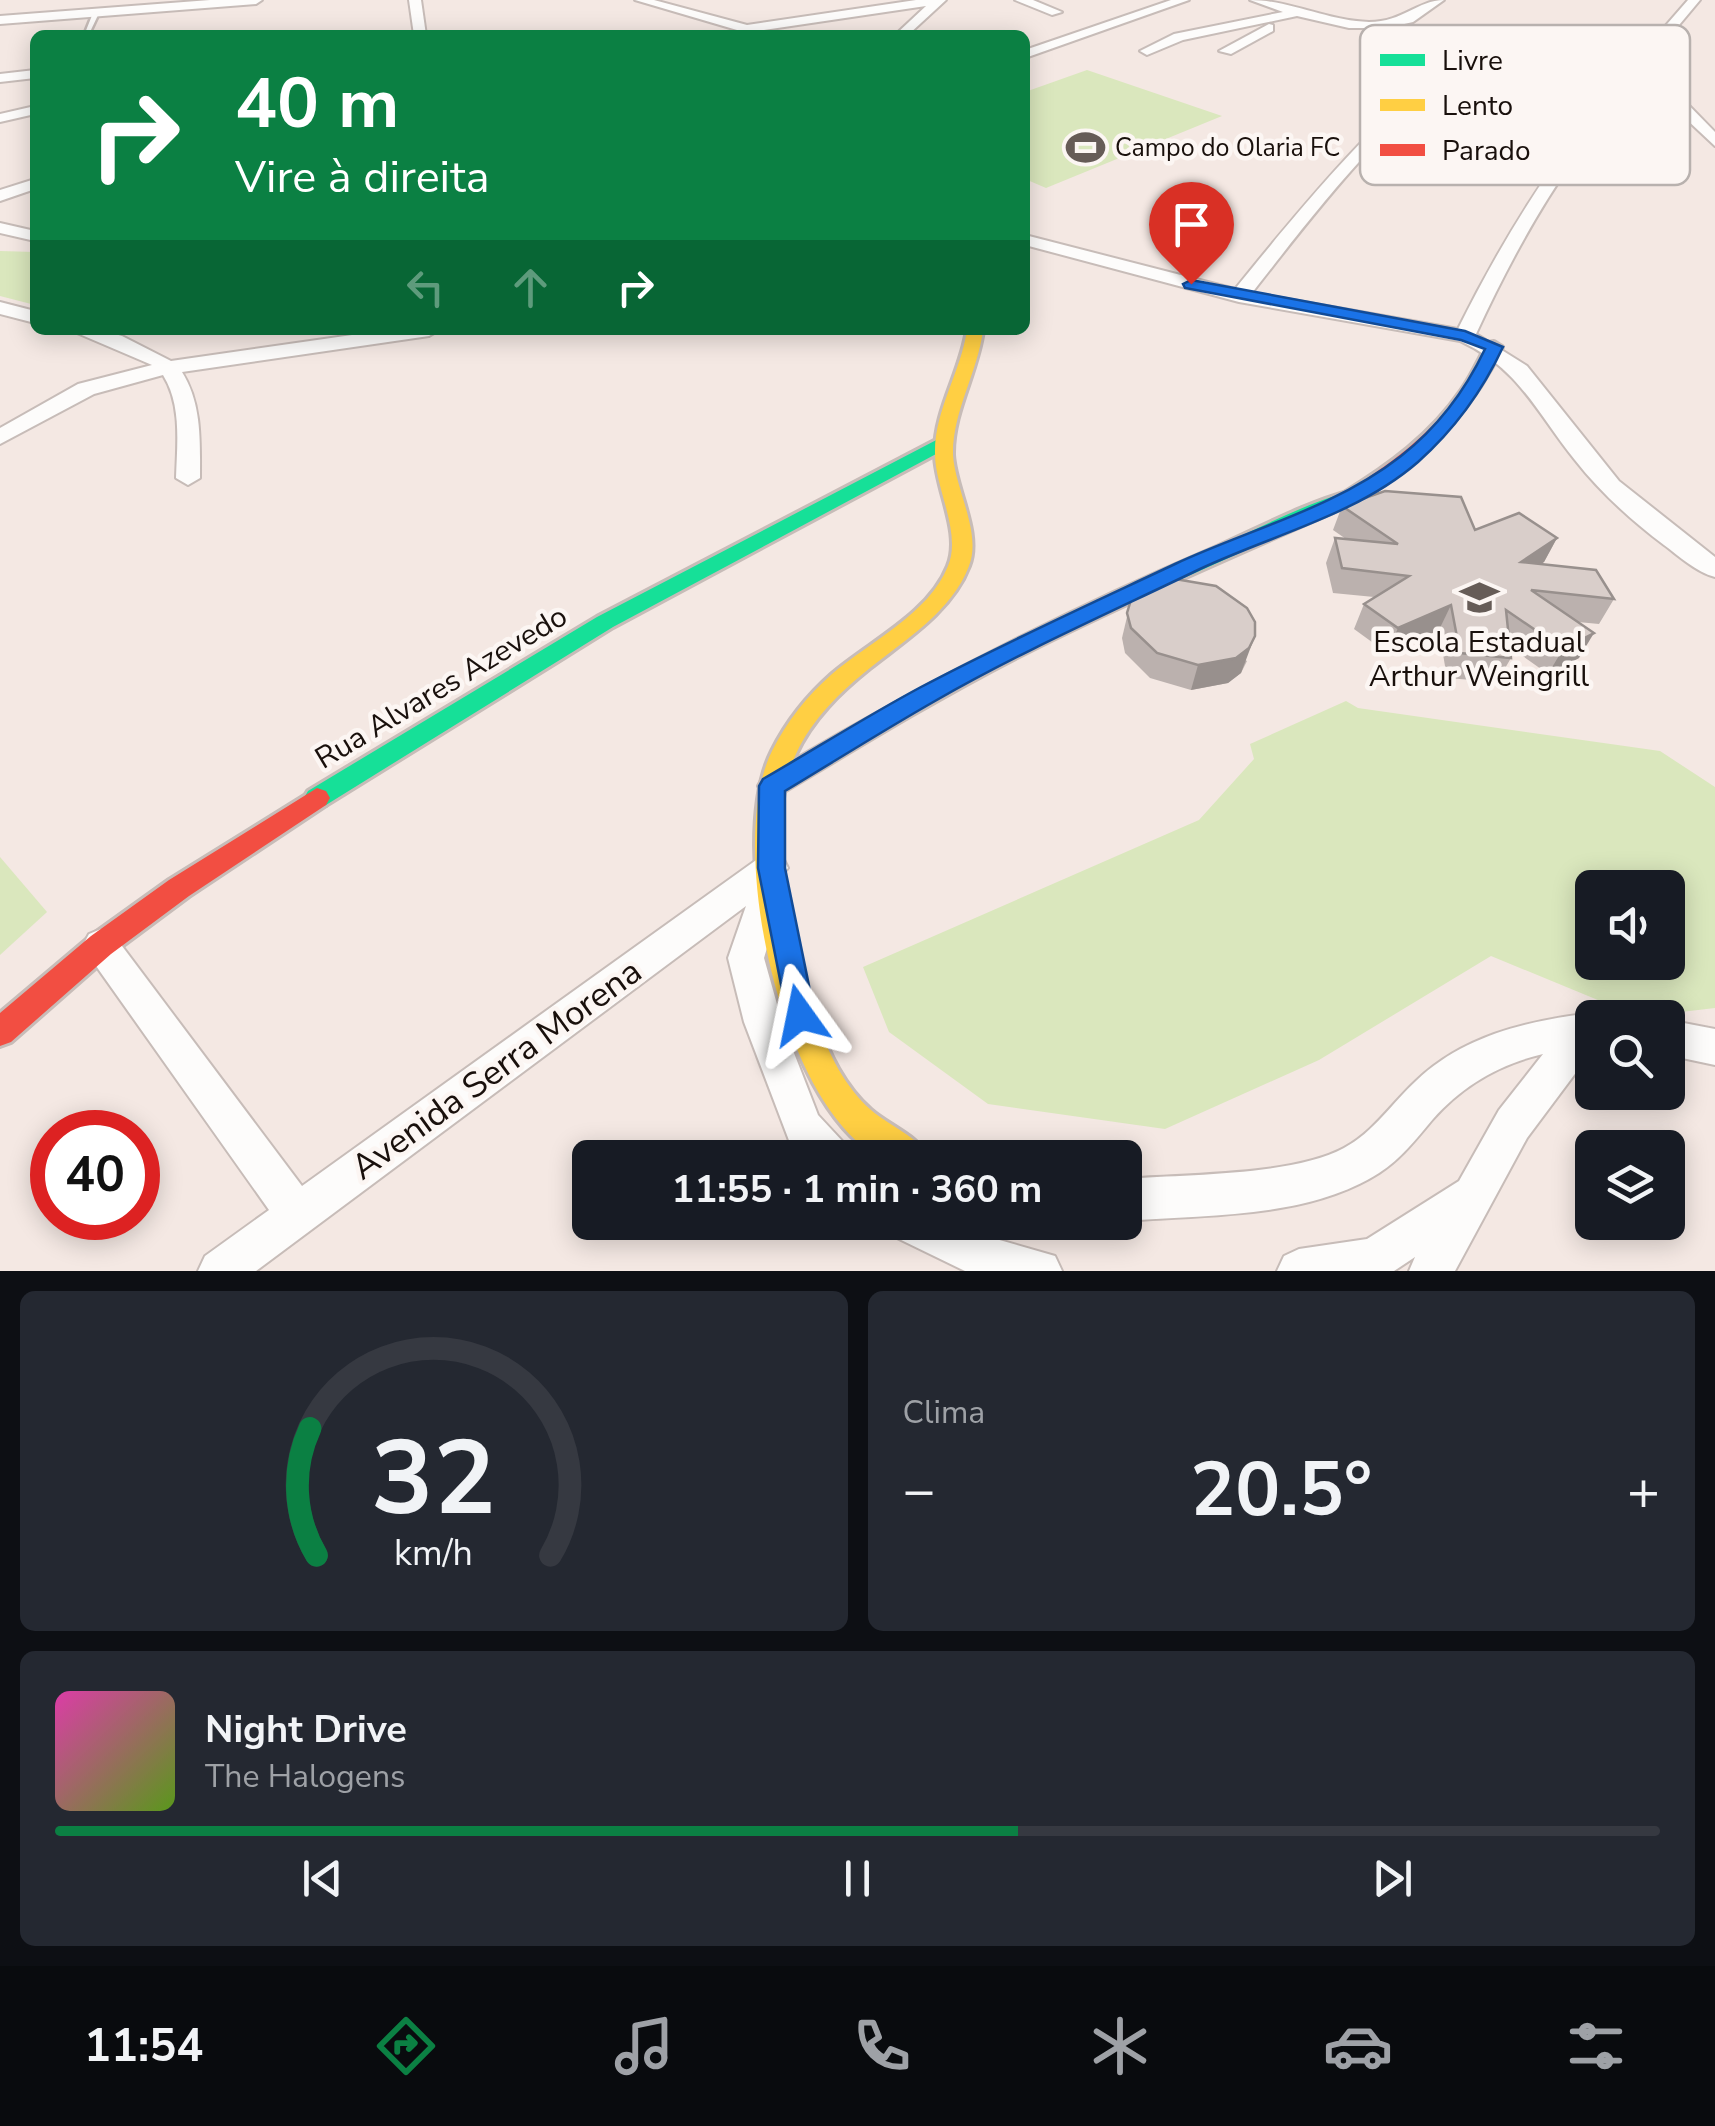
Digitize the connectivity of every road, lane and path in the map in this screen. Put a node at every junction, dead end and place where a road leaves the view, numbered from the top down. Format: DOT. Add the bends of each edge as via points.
graph roads {
  1 [pos="256,0"];
  2 [pos="415,0"];
  3 [pos="641,0"];
  4 [pos="939,0"];
  5 [pos="1021,0"];
  6 [pos="1183,0"];
  7 [pos="1256,0"];
  8 [pos="1438,0"];
  9 [pos="1694,0"];
  10 [pos="38,2"];
  11 [pos="1056,12"];
  12 [pos="1300,12"];
  13 [pos="96,13"];
  14 [pos="0,17"];
  15 [pos="1276,19"];
  16 [pos="1390,25"];
  17 [pos="1674,25"];
  18 [pos="746,29"];
  19 [pos="88,30"];
  20 [pos="419,30"];
  21 [pos="750,30"];
  22 [pos="906,30"];
  23 [pos="1147,51"];
  24 [pos="1030,52"];
  25 [pos="1226,52"];
  26 [pos="30,75"];
  27 [pos="0,78"];
  28 [pos="30,111"];
  29 [pos="1690,115"];
  30 [pos="0,118"];
  31 [pos="1715,141"];
  32 [pos="1360,158"];
  33 [pos="1549,185"];
  34 [pos="30,186"];
  35 [pos="0,196"];
  36 [pos="0,228"];
  37 [pos="30,235"];
  38 [pos="1030,241"];
  39 [pos="1239,296"];
  40 [pos="0,308"];
  41 [pos="30,316"];
  42 [pos="98,335"];
  43 [pos="394,335"];
  44 [pos="975,335"];
  45 [pos="1465,336"];
  46 [pos="1494,347"];
  47 [pos="170,367"];
  48 [pos="0,437"];
  49 [pos="944,442"];
  50 [pos="188,478"];
  51 [pos="1715,570"];
  52 [pos="772,786"];
  53 [pos="772,872"];
  54 [pos="101,945"];
  55 [pos="0,1032"];
  56 [pos="1575,1035"];
  57 [pos="1685,1041"];
  58 [pos="1715,1047"];
  59 [pos="1575,1049"];
  60 [pos="814,1140"];
  61 [pos="881,1140"];
  62 [pos="1475,1194"];
  63 [pos="1142,1198"];
  64 [pos="297,1214"];
  65 [pos="948,1240"];
  66 [pos="220,1271"];
  67 [pos="1040,1271"];
  68 [pos="1299,1271"];
  69 [pos="1432,1271"];
  1 -- 13 [label="street"];
  2 -- 20 [label="street"];
  3 -- 18 [label="street"];
  4 -- 18 [label="street"];
  4 -- 22 [label="street"];
  5 -- 11 [label="street"];
  6 -- 24 [label="street"];
  7 -- 12 [label="street"];
  8 -- 16 [label="street"];
  9 -- 17 [label="street"];
  10 -- 14 [label="street"];
  12 -- 15 [label="street"];
  12 -- 16 [label="street"];
  13 -- 14 [label="street"];
  13 -- 19 [label="lane"];
  15 -- 23 [label="street" via="1180,37"];
  15 -- 25 [label="street"];
  18 -- 21 [label="street"];
  26 -- 27 [label="street"];
  28 -- 30 [label="street"];
  29 -- 31 [label="street"];
  32 -- 39 [label="street"];
  33 -- 45 [label="street" via="1516,232"];
  34 -- 35 [label="street"];
  36 -- 37 [label="street"];
  38 -- 39 [label="street"];
  39 -- 45 [label="street"];
  40 -- 41 [label="street"];
  42 -- 47 [label="street"];
  43 -- 47 [label="street"];
  44 -- 49 [label="street" via="974,359"];
  45 -- 46 [label="street"];
  46 -- 51 [label="street" via="1519,366 1616,492"];
  46 -- 52 [label="street" via="1474,390 1448,420 1376,483 1068,623 928,694"];
  47 -- 48 [label="street" via="86,390"];
  47 -- 50 [label="street" via="183,384 190,417"];
  49 -- 52 [label="street" via="962,560 956,578 818,701"];
  49 -- 54 [label="street, Rua Alvares Azevedo" via="502,684 375,760"];
  52 -- 53 [label="street"];
  53 -- 60 [label="street" via="746,958 804,1129"];
  53 -- 61 [label="street" via="800,1015 833,1090"];
  53 -- 64 [label="street, Avenida Serra Morena"];
  54 -- 55 [label="street, Rua Alvares Azevedo"];
  54 -- 64 [label="street"];
  56 -- 63 [label="street" via="1517,1044 1468,1062 1430,1094 1395,1138 1345,1169 1279,1184"];
  57 -- 58 [label="street"];
  59 -- 62 [label="street" via="1513,1124"];
  62 -- 68 [label="street" via="1374,1259"];
  62 -- 69 [label="street"];
  64 -- 66 [label="street, Avenida Serra Morena"];
  65 -- 67 [label="street" via="985,1258"];
}
